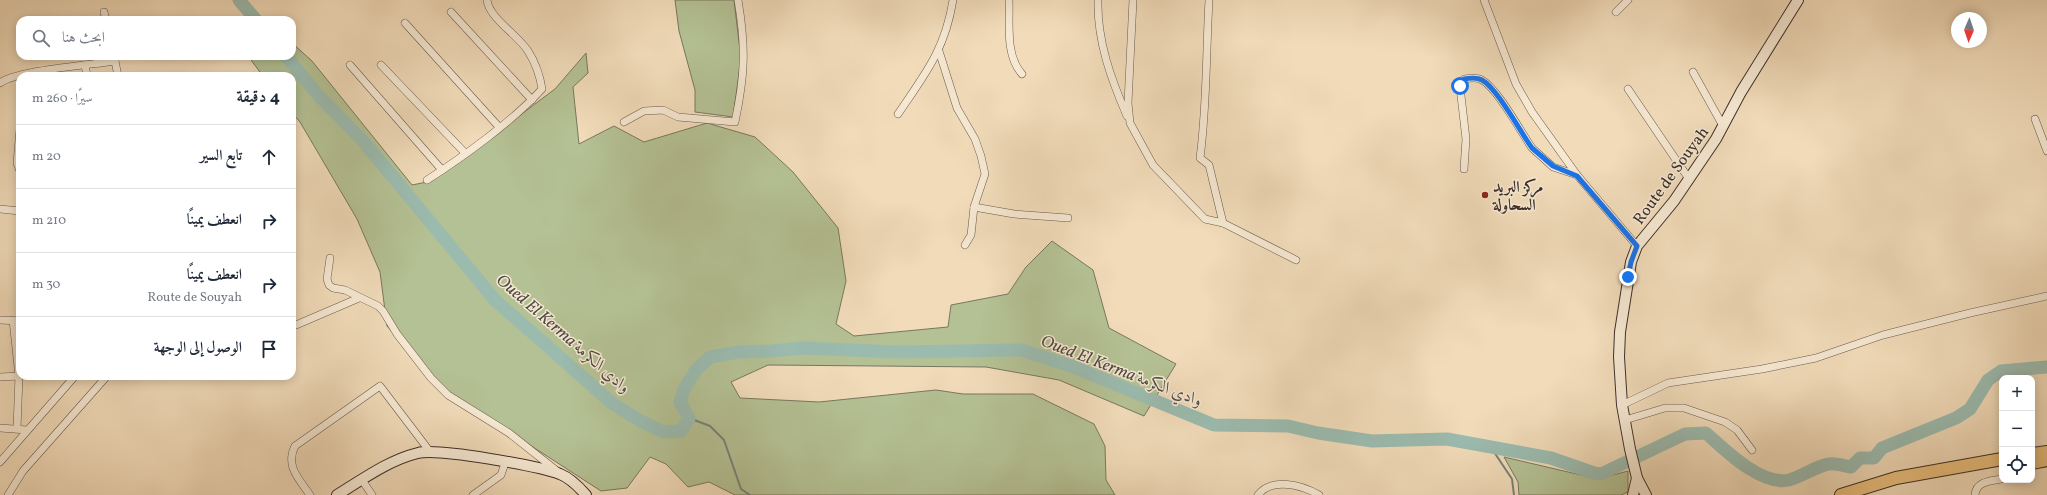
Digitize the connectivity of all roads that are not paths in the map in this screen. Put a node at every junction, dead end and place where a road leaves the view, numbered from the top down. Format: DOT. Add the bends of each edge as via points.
graph roads {
  1 [pos="487,0"];
  2 [pos="738,0"];
  3 [pos="953,0"];
  4 [pos="1009,0"];
  5 [pos="1098,0"];
  6 [pos="1133,0"];
  7 [pos="1209,0"];
  8 [pos="1484,0"];
  9 [pos="1628,0"];
  10 [pos="1798,0"];
  11 [pos="104,12"];
  12 [pos="451,12"];
  13 [pos="1616,12"];
  14 [pos="105,16"];
  15 [pos="405,23"];
  16 [pos="939,51"];
  17 [pos="110,60"];
  18 [pos="114,60"];
  19 [pos="350,65"];
  20 [pos="382,65"];
  21 [pos="85,66"];
  22 [pos="63,72"];
  23 [pos="86,72"];
  24 [pos="117,72"];
  25 [pos="1693,72"];
  26 [pos="1022,74"];
  27 [pos="16,77"];
  28 [pos="0,83"];
  29 [pos="1628,89"];
  30 [pos="532,100"];
  31 [pos="898,114"];
  32 [pos="2035,119"];
  33 [pos="624,122"];
  34 [pos="1130,123"];
  35 [pos="1723,126"];
  36 [pos="499,127"];
  37 [pos="2047,151"];
  38 [pos="465,153"];
  39 [pos="1464,169"];
  40 [pos="442,170"];
  41 [pos="1577,176"];
  42 [pos="1690,179"];
  43 [pos="427,180"];
  44 [pos="974,207"];
  45 [pos="0,209"];
  46 [pos="16,211"];
  47 [pos="1068,218"];
  48 [pos="1223,223"];
  49 [pos="965,245"];
  50 [pos="1637,246"];
  51 [pos="330,258"];
  52 [pos="1296,260"];
  53 [pos="2047,296"];
  54 [pos="359,298"];
  55 [pos="0,320"];
  56 [pos="16,321"];
  57 [pos="296,325"];
  58 [pos="16,376"];
  59 [pos="0,377"];
  60 [pos="18,380"];
  61 [pos="72,380"];
  62 [pos="103,380"];
  63 [pos="1622,405"];
  64 [pos="1625,420"];
  65 [pos="0,428"];
  66 [pos="17,428"];
  67 [pos="27,430"];
  68 [pos="1752,450"];
  69 [pos="431,452"];
  70 [pos="2047,452"];
  71 [pos="2035,454"];
  72 [pos="1999,460"];
  73 [pos="2047,460"];
  74 [pos="0,462"];
  75 [pos="2035,462"];
  76 [pos="505,463"];
  77 [pos="1999,468"];
  78 [pos="561,474"];
  79 [pos="1637,478"];
  80 [pos="362,480"];
  81 [pos="1999,480"];
  82 [pos="8,495"];
  83 [pos="310,495"];
  84 [pos="337,495"];
  85 [pos="372,495"];
  86 [pos="473,495"];
  87 [pos="586,495"];
  88 [pos="1258,495"];
  89 [pos="1319,495"];
  90 [pos="1633,495"];
  91 [pos="1646,495"];
  92 [pos="1841,495"];
  93 [pos="1869,495"];
  94 [pos="1975,495"];
  1 -- 30 [label="street" via="492,12 528,51 540,76 542,89"];
  2 -- 33 [label="street" via="745,60 742,92 735,122 678,117 663,110 644,111"];
  3 -- 16 [label="street"];
  4 -- 26 [label="street" via="1011,54"];
  5 -- 34 [label="street" via="1098,18 1111,79"];
  6 -- 34 [label="street" via="1128,103"];
  7 -- 48 [label="street" via="1205,119 1200,158 1209,165"];
  8 -- 41 [label="street" via="1516,84 1532,112"];
  9 -- 13 [label="street"];
  10 -- 35 [label="main road, Route de Souyah"];
  11 -- 14 [label="street"];
  12 -- 30 [label="street"];
  15 -- 36 [label="street"];
  16 -- 31 [label="street"];
  16 -- 44 [label="street" via="957,108 975,139 981,156 985,174"];
  17 -- 21 [label="street"];
  18 -- 24 [label="street"];
  19 -- 40 [label="street"];
  20 -- 38 [label="street"];
  21 -- 22 [label="street"];
  21 -- 23 [label="street"];
  25 -- 35 [label="street"];
  27 -- 28 [label="street"];
  29 -- 42 [label="street"];
  30 -- 36 [label="street"];
  32 -- 37 [label="street"];
  34 -- 48 [label="street" via="1153,165 1206,219"];
  35 -- 42 [label="main road, Route de Souyah"];
  36 -- 38 [label="street"];
  38 -- 40 [label="street"];
  39 -- 41 [label="street" via="1466,139 1460,86 1464,79 1473,78 1483,80 1494,91 1539,156 1553,166"];
  40 -- 43 [label="street"];
  41 -- 50 [label="street"];
  42 -- 50 [label="main road, Route de Souyah"];
  44 -- 47 [label="street" via="1014,214"];
  44 -- 49 [label="street" via="971,236"];
  45 -- 46 [label="street"];
  48 -- 52 [label="street"];
  50 -- 63 [label="main road, Route de Souyah" via="1631,262 1620,332"];
  51 -- 54 [label="street" via="327,279 329,285"];
  53 -- 63 [label="street" via="1883,335 1816,358 1762,369 1668,382"];
  54 -- 57 [label="street"];
  54 -- 78 [label="street" via="384,311 431,378 448,395 509,434"];
  55 -- 56 [label="street"];
  58 -- 59 [label="street"];
  60 -- 66 [label="street"];
  61 -- 67 [label="street"];
  62 -- 82 [label="street" via="23,471"];
  63 -- 64 [label="main road, Route de Souyah"];
  64 -- 68 [label="street" via="1658,409 1684,408 1725,422 1737,430"];
  64 -- 79 [label="main road, Route de Souyah"];
  65 -- 66 [label="street"];
  66 -- 67 [label="street"];
  67 -- 74 [label="street"];
  69 -- 76 [label="main road"];
  69 -- 80 [label="main road" via="407,456"];
  69 -- 83 [label="street" via="380,386 295,446 290,461 292,469"];
  70 -- 71 [label="highway"];
  72 -- 92 [label="highway" via="1896,478"];
  73 -- 75 [label="highway"];
  76 -- 78 [label="main road"];
  76 -- 86 [label="street" via="501,475"];
  77 -- 93 [label="highway" via="1920,481"];
  78 -- 87 [label="main road" via="579,486"];
  79 -- 90 [label="main road, Route de Souyah"];
  79 -- 91 [label="main road, Route de Souyah"];
  80 -- 84 [label="main road"];
  80 -- 85 [label="street"];
  81 -- 94 [label="street" via="1982,484 1976,489"];
  88 -- 89 [label="street" via="1271,486 1287,485 1302,487"];
}
